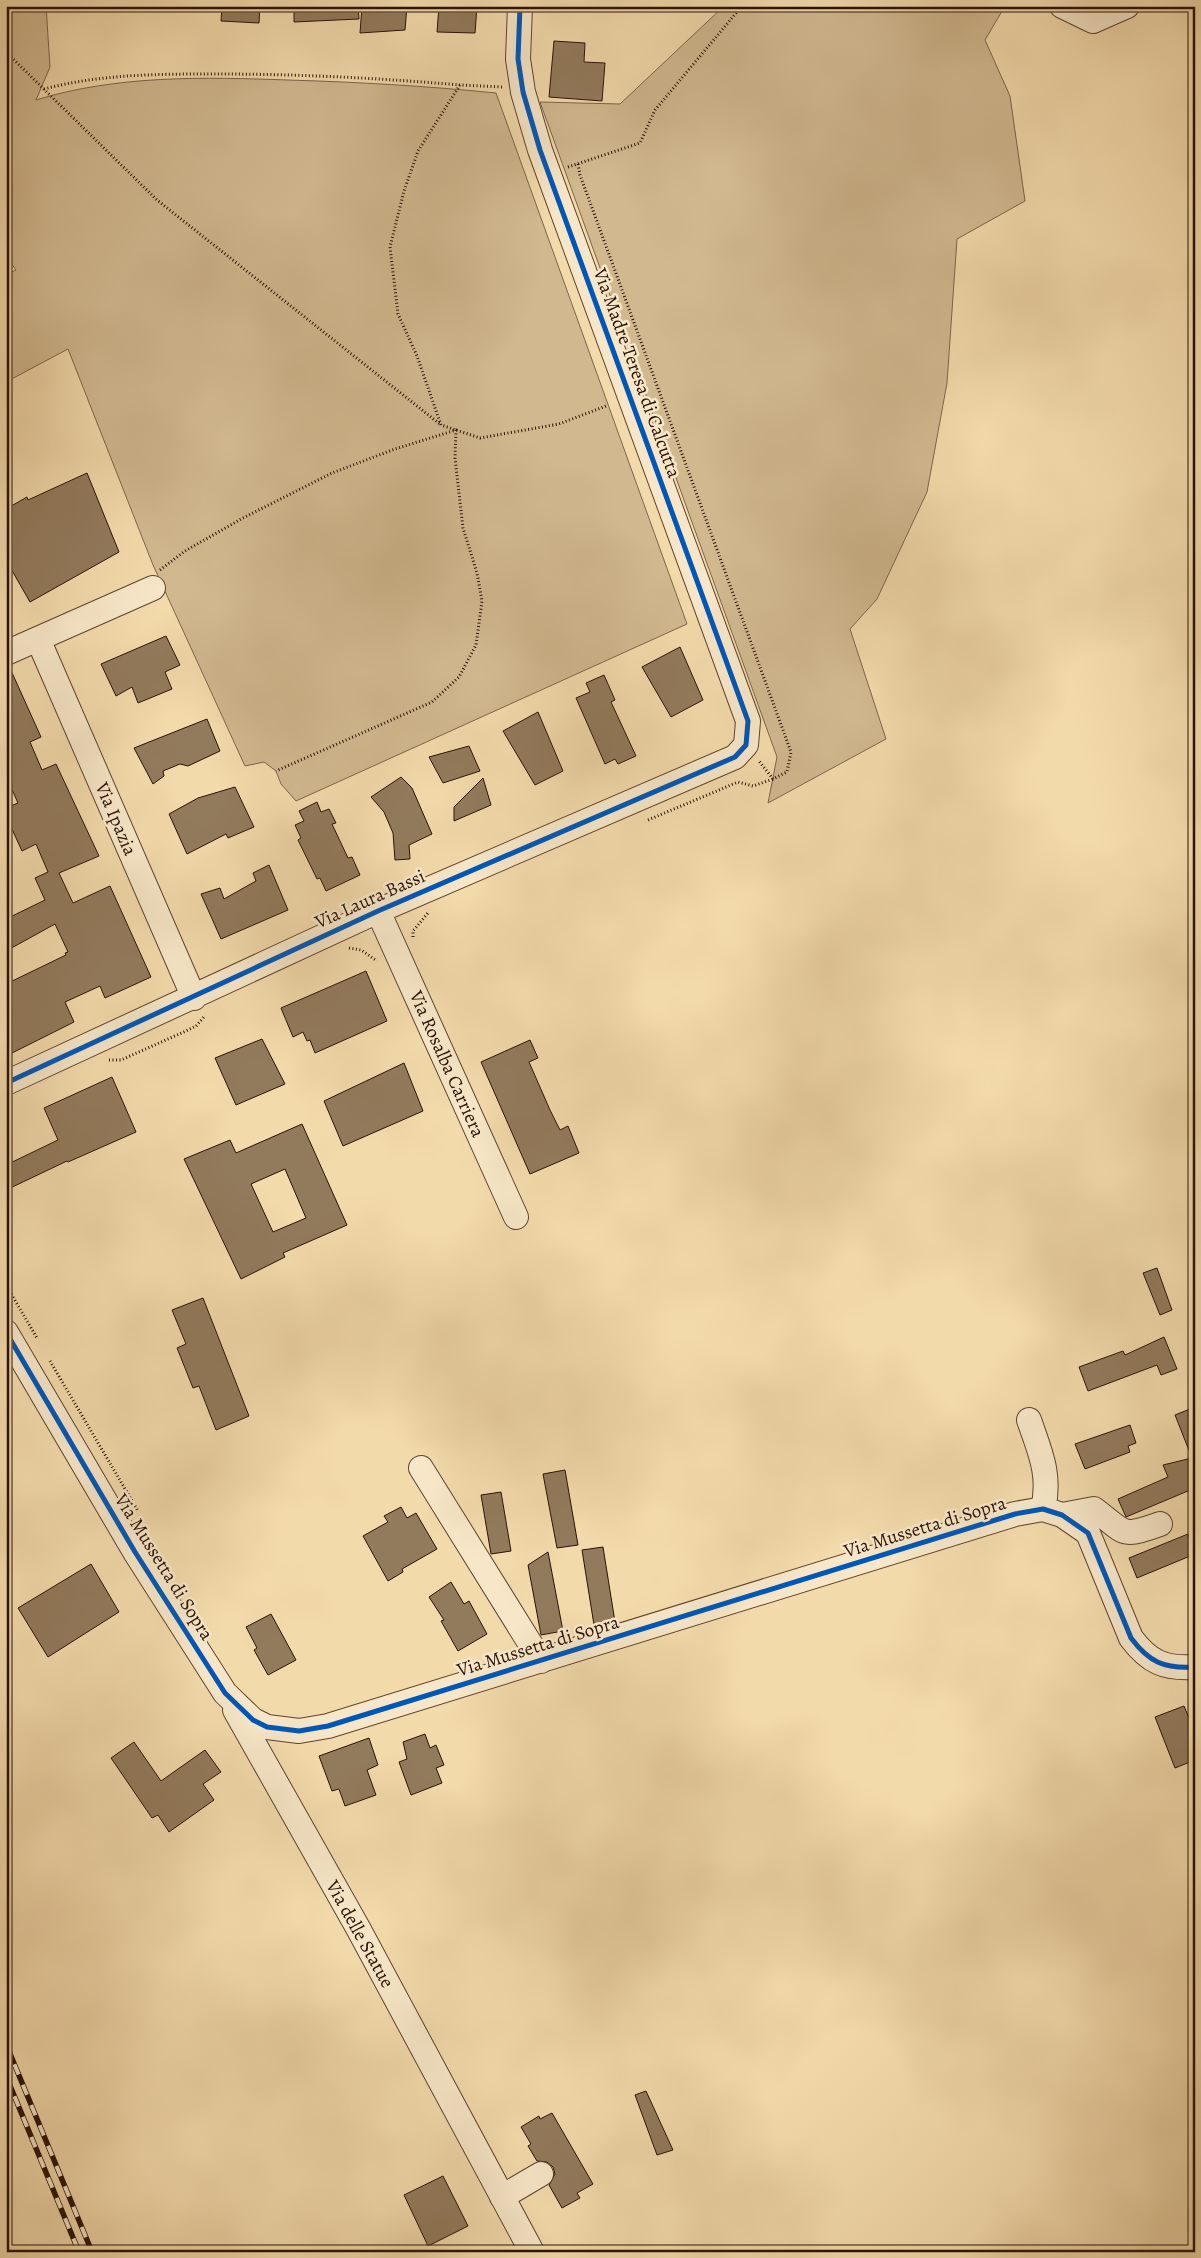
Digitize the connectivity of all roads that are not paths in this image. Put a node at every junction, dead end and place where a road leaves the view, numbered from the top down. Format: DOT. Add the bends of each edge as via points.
graph roads {
  1 [pos="520,6"];
  2 [pos="1062,6"];
  3 [pos="1127,6"];
  4 [pos="154,580"];
  5 [pos="38,639"];
  6 [pos="6,653"];
  7 [pos="746,745"];
  8 [pos="378,911"];
  9 [pos="194,998"];
  10 [pos="6,1083"];
  11 [pos="516,1217"];
  12 [pos="6,1332"];
  13 [pos="1028,1420"];
  14 [pos="421,1468"];
  15 [pos="1052,1512"];
  16 [pos="1160,1524"];
  17 [pos="541,1661"];
  18 [pos="1195,1667"];
  19 [pos="225,1693"];
  20 [pos="541,2174"];
  21 [pos="490,2187"];
  22 [pos="532,2252"];
  1 -- 7 [label="street, Via Madre Teresa di Calcutta" via="518,59 523,92 549,174 748,721"];
  2 -- 3 [label="street" via="1093,21"];
  4 -- 5 [label="street"];
  5 -- 6 [label="street"];
  5 -- 9 [label="street, Via Ipazia"];
  7 -- 8 [label="street, Via Laura Bassi" via="736,757"];
  8 -- 9 [label="street, Via Laura Bassi"];
  8 -- 11 [label="street, Via Rosalba Carriera"];
  9 -- 10 [label="street, Via Laura Bassi"];
  12 -- 19 [label="street, Via Mussetta di Sopra" via="135,1552"];
  13 -- 15 [label="street" via="1043,1460"];
  14 -- 17 [label="street, Via Mussetta di Sopra"];
  15 -- 16 [label="street, Via Mussetta di Sopra" via="1094,1509 1124,1532 1132,1534"];
  15 -- 17 [label="street, Via Mussetta di Sopra" via="1015,1514"];
  15 -- 18 [label="street" via="1088,1533 1128,1631 1140,1651 1155,1662 1172,1667"];
  17 -- 19 [label="street, Via Mussetta di Sopra" via="328,1726 299,1731 267,1727 253,1720"];
  19 -- 21 [label="street, Via delle Statue" via="358,1928"];
  20 -- 21 [label="street"];
  21 -- 22 [label="street, Via delle Statue"];
}
